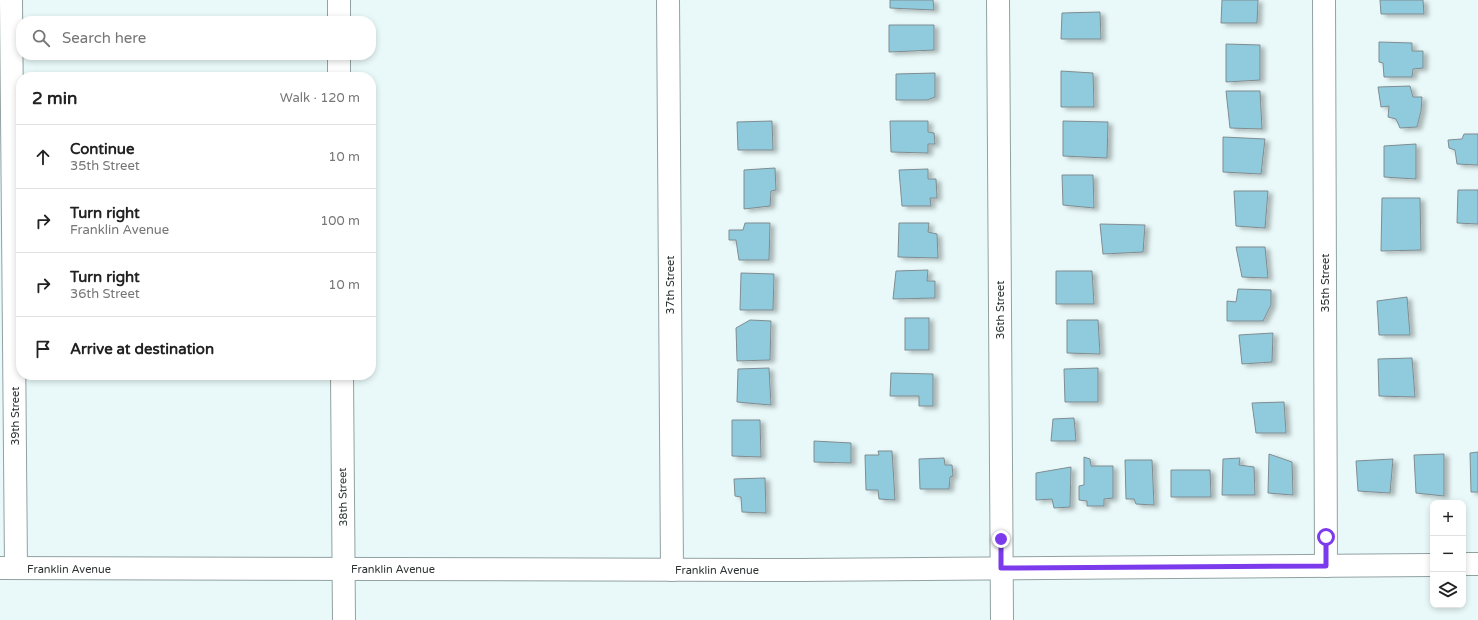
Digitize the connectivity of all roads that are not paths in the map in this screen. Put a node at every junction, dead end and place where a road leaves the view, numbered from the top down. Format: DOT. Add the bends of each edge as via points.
graph roads {
  1 [pos="11,0"];
  2 [pos="339,0"];
  3 [pos="668,0"];
  4 [pos="998,0"];
  5 [pos="1324,0"];
  6 [pos="339,16"];
  7 [pos="339,60"];
  8 [pos="339,72"];
  9 [pos="342,380"];
  10 [pos="1466,564"];
  11 [pos="1478,564"];
  12 [pos="1430,565"];
  13 [pos="1326,566"];
  14 [pos="8,568"];
  15 [pos="1001,568"];
  16 [pos="344,569"];
  17 [pos="672,570"];
  18 [pos="344,620"];
  19 [pos="1002,620"];
  1 -- 14 [label="street, 39th Street"];
  2 -- 6 [label="street"];
  3 -- 17 [label="street, 37th Street"];
  4 -- 15 [label="street, 36th Street"];
  5 -- 13 [label="street, 35th Street"];
  7 -- 8 [label="street"];
  9 -- 16 [label="street, 38th Street"];
  10 -- 11 [label="street"];
  12 -- 13 [label="street, Franklin Avenue"];
  13 -- 15 [label="street, Franklin Avenue"];
  14 -- 16 [label="street, Franklin Avenue"];
  15 -- 17 [label="street, Franklin Avenue"];
  15 -- 19 [label="street, 36th Street"];
  16 -- 17 [label="street, Franklin Avenue"];
  16 -- 18 [label="street, 38th Street"];
}
